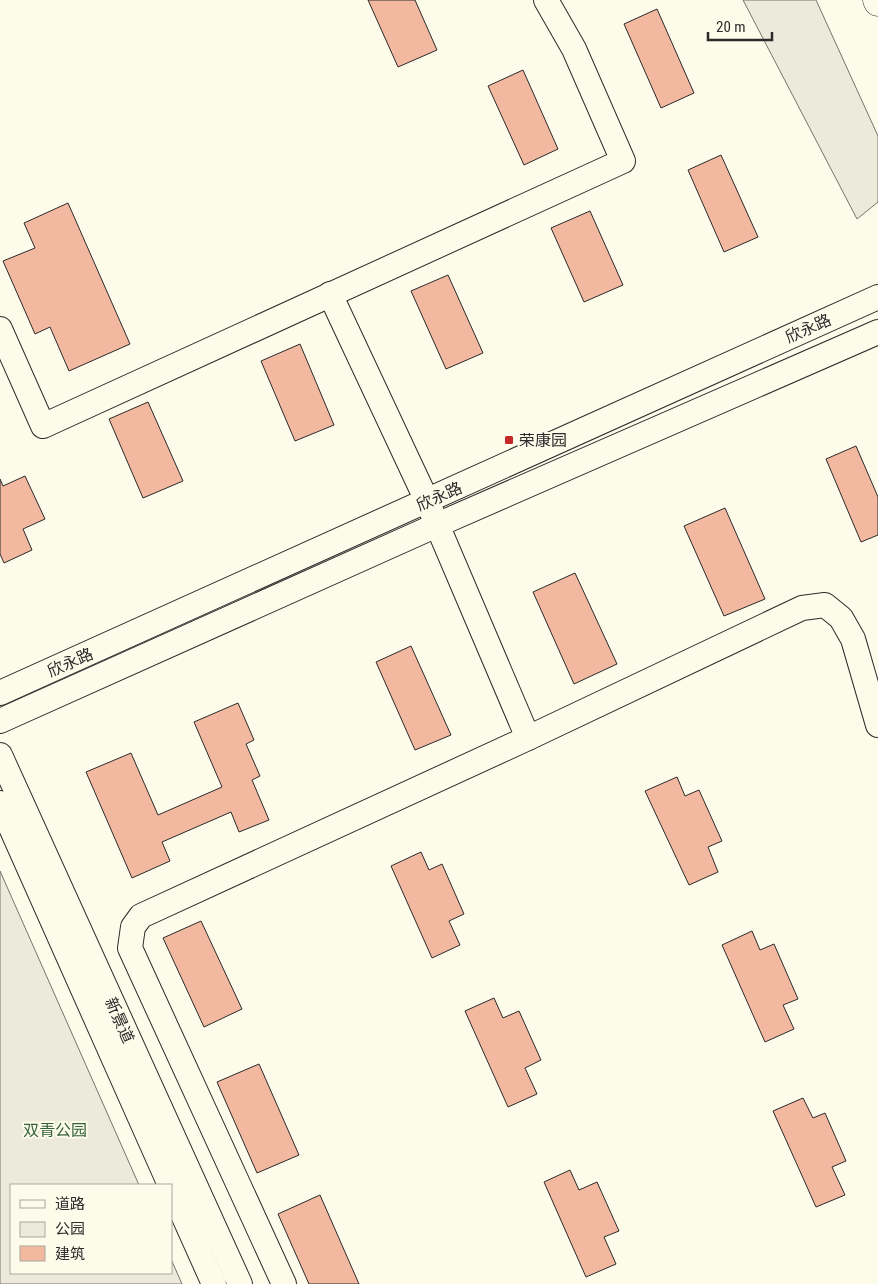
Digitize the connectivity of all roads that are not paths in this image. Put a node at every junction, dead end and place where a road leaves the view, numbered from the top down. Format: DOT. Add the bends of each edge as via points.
graph roads {
  1 [pos="546,0"];
  2 [pos="330,294"];
  3 [pos="878,297"];
  4 [pos="0,329"];
  5 [pos="878,332"];
  6 [pos="427,501"];
  7 [pos="437,525"];
  8 [pos="0,693"];
  9 [pos="0,721"];
  10 [pos="878,725"];
  11 [pos="528,738"];
  12 [pos="0,755"];
  13 [pos="0,803"];
  14 [pos="170,1184"];
  15 [pos="172,1189"];
  16 [pos="214,1284"];
  17 [pos="240,1284"];
  18 [pos="284,1284"];
  1 -- 2 [label="street" via="574,49 623,160"];
  2 -- 4 [label="street" via="43,426"];
  2 -- 6 [label="street"];
  3 -- 6 [label="street, 欣永路"];
  5 -- 7 [label="street, 欣永路"];
  6 -- 7 [label="street"];
  6 -- 8 [label="street, 欣永路"];
  7 -- 9 [label="street, 欣永路"];
  7 -- 11 [label="street"];
  10 -- 11 [label="street" via="853,639 841,618 826,605 802,608"];
  11 -- 18 [label="street" via="141,916 133,927 130,948"];
  12 -- 17 [label="street, 新景道"];
  13 -- 14 [label="street, 新景道"];
  15 -- 16 [label="street, 新景道"];
}
